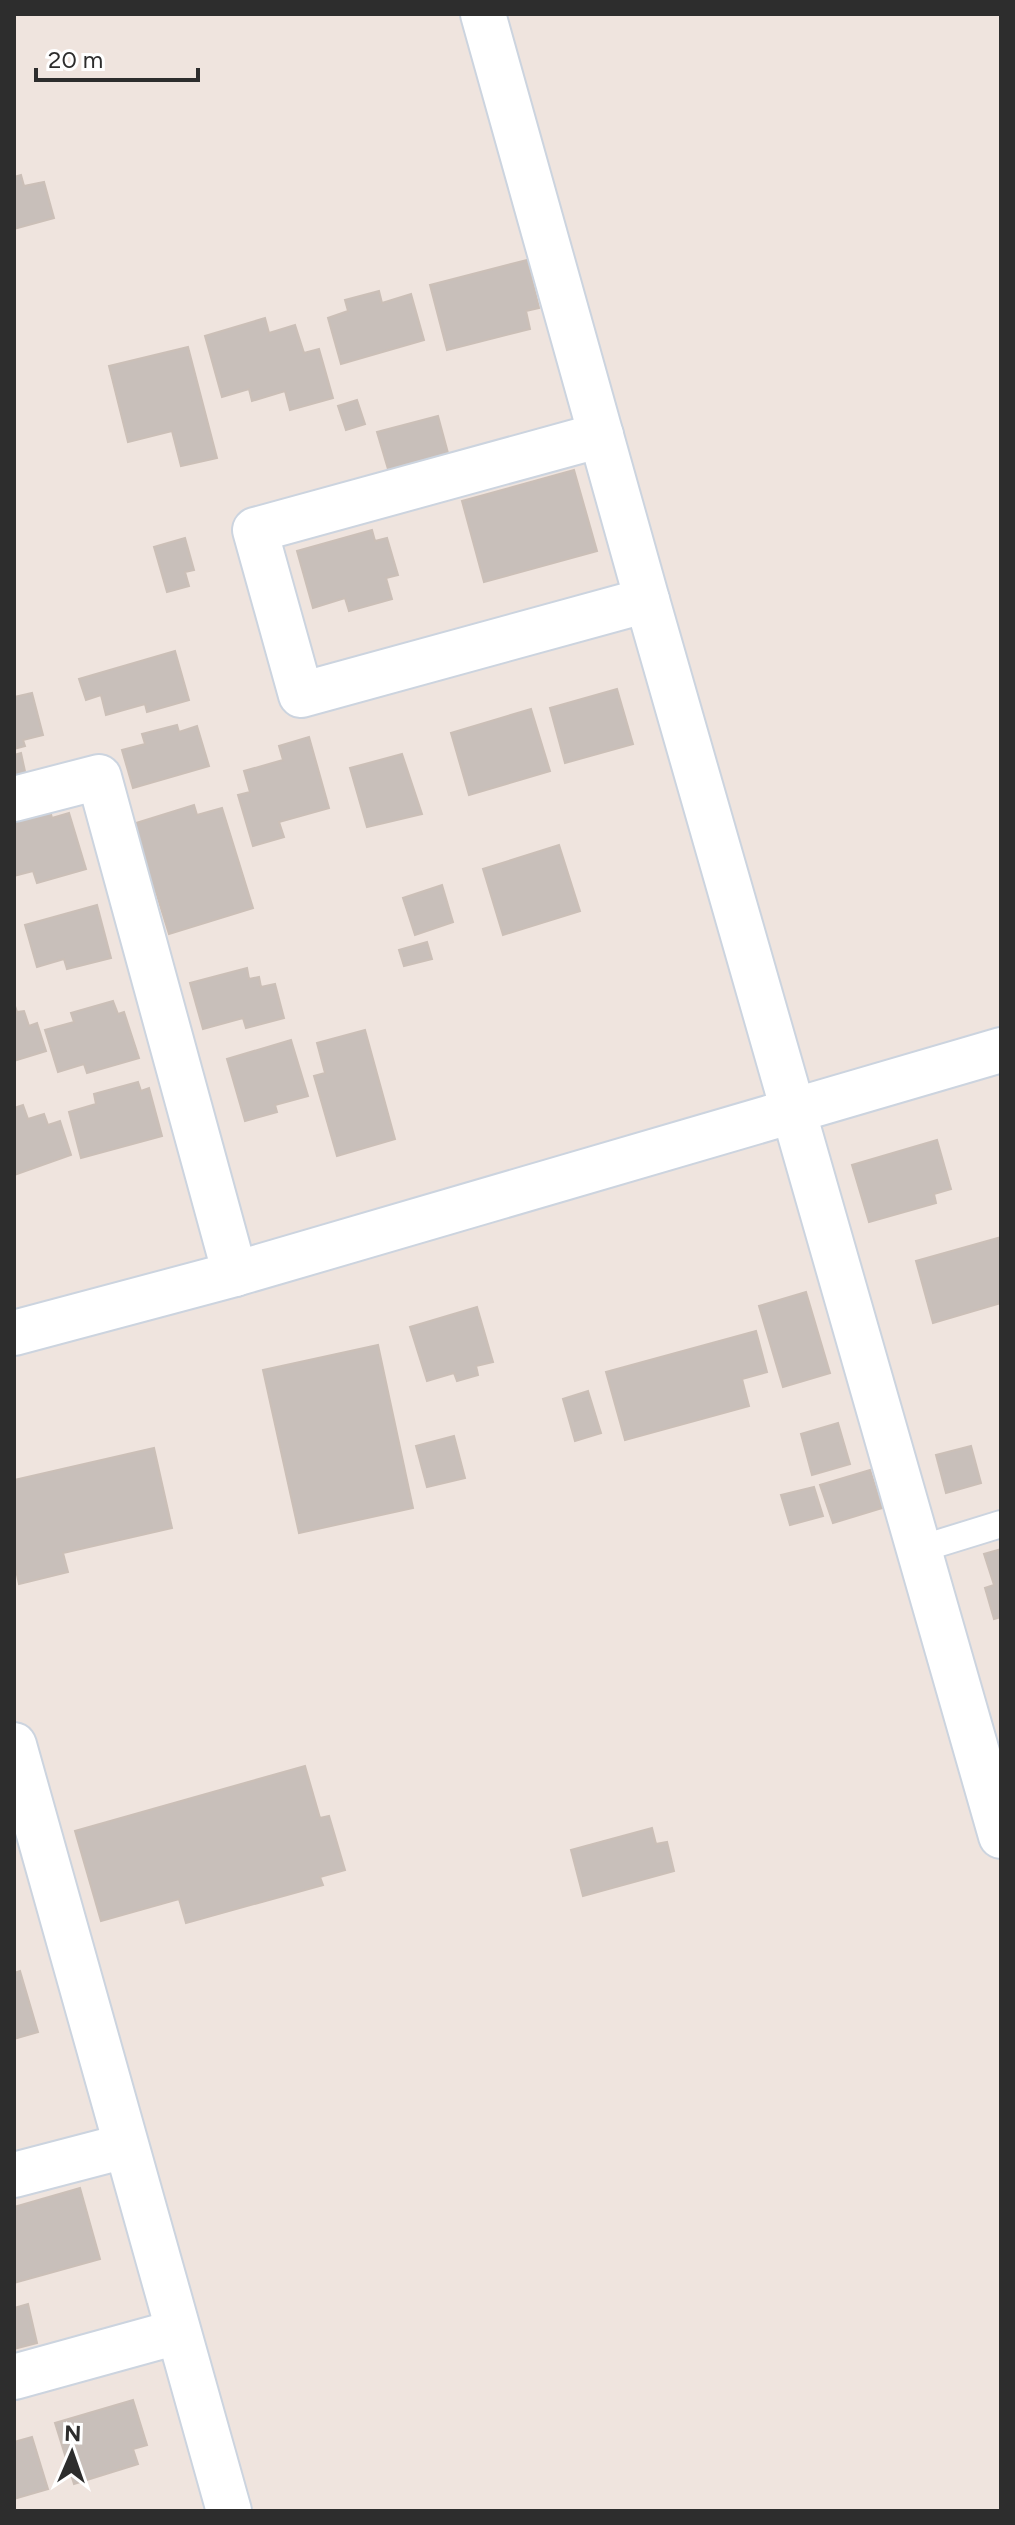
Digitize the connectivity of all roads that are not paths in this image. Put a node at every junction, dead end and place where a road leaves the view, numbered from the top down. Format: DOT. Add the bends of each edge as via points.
graph roads {
  1 [pos="483,14"];
  2 [pos="601,435"];
  3 [pos="647,600"];
  4 [pos="14,799"];
  5 [pos="1001,1050"];
  6 [pos="795,1108"];
  7 [pos="235,1274"];
  8 [pos="14,1333"];
  9 [pos="1001,1524"];
  10 [pos="920,1549"];
  11 [pos="14,1745"];
  12 [pos="1001,1836"];
  13 [pos="125,2146"];
  14 [pos="14,2175"];
  15 [pos="177,2332"];
  16 [pos="14,2377"];
  17 [pos="229,2511"];
  1 -- 2 [label="street"];
  2 -- 3 [label="street"];
  2 -- 3 [label="street" via="255,530 280,620 301,695"];
  3 -- 6 [label="street"];
  4 -- 7 [label="street" via="99,777"];
  5 -- 6 [label="street"];
  6 -- 7 [label="street"];
  6 -- 10 [label="street"];
  7 -- 8 [label="street"];
  9 -- 10 [label="lane"];
  10 -- 12 [label="street"];
  11 -- 13 [label="street"];
  13 -- 14 [label="street"];
  13 -- 15 [label="street"];
  15 -- 16 [label="street"];
  15 -- 17 [label="street"];
}
